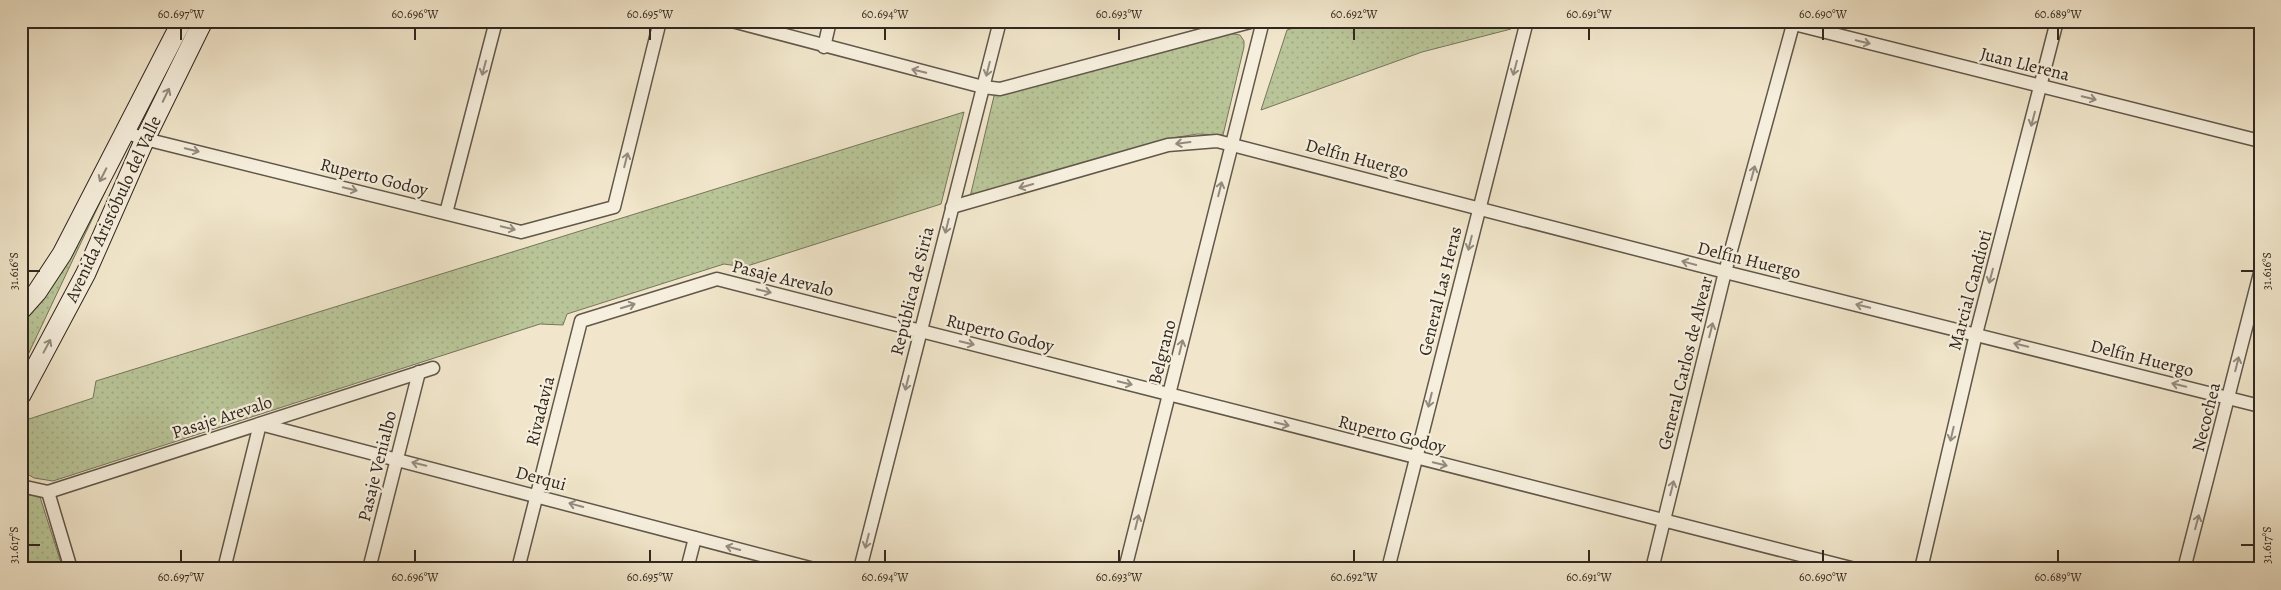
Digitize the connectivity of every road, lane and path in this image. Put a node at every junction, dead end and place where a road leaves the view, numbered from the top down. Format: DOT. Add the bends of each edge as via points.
graph roads {
  1 [pos="182,21"];
  2 [pos="203,21"];
  3 [pos="496,21"];
  4 [pos="660,21"];
  5 [pos="732,21"];
  6 [pos="830,21"];
  7 [pos="1000,21"];
  8 [pos="1254,21"];
  9 [pos="1263,21"];
  10 [pos="1527,21"];
  11 [pos="2057,21"];
  12 [pos="1790,22"];
  13 [pos="824,46"];
  14 [pos="2042,86"];
  15 [pos="983,87"];
  16 [pos="125,132"];
  17 [pos="145,139"];
  18 [pos="2260,142"];
  19 [pos="1232,143"];
  20 [pos="952,207"];
  21 [pos="1478,208"];
  22 [pos="446,213"];
  23 [pos="1725,272"];
  24 [pos="2260,273"];
  25 [pos="21,310"];
  26 [pos="581,321"];
  27 [pos="920,331"];
  28 [pos="1976,334"];
  29 [pos="433,368"];
  30 [pos="419,372"];
  31 [pos="22,387"];
  32 [pos="1169,395"];
  33 [pos="2229,398"];
  34 [pos="2260,406"];
  35 [pos="260,424"];
  36 [pos="1416,458"];
  37 [pos="397,459"];
  38 [pos="21,486"];
  39 [pos="48,492"];
  40 [pos="537,495"];
  41 [pos="1664,522"];
  42 [pos="695,538"];
  43 [pos="72,569"];
  44 [pos="224,569"];
  45 [pos="369,569"];
  46 [pos="518,569"];
  47 [pos="687,569"];
  48 [pos="814,569"];
  49 [pos="860,569"];
  50 [pos="1124,569"];
  51 [pos="1388,569"];
  52 [pos="1652,569"];
  53 [pos="1856,569"];
  54 [pos="1921,569"];
  55 [pos="2184,569"];
  1 -- 16 [label="main road, Avenida Aristóbulo del Valle"];
  17 -- 2 [label="main road, Avenida Aristóbulo del Valle, one-way"];
  3 -- 22 [label="street, one-way"];
  22 -- 4 [label="street, Ruperto Godoy, one-way" via="521,232 614,207"];
  5 -- 13 [label="street"];
  6 -- 13 [label="street"];
  7 -- 15 [label="street, República de Siria, one-way"];
  8 -- 15 [label="street" via="1000,89"];
  9 -- 19 [label="street, Belgrano"];
  10 -- 21 [label="street, General Las Heras, one-way"];
  11 -- 14 [label="street, Marcial Candioti"];
  12 -- 14 [label="street, Juan Llerena, one-way"];
  23 -- 12 [label="street, General Carlos de Alvear, one-way"];
  15 -- 13 [label="street, one-way"];
  14 -- 18 [label="street, Juan Llerena, one-way"];
  14 -- 28 [label="street, Marcial Candioti, one-way"];
  15 -- 20 [label="street, República de Siria"];
  16 -- 17 [label="street, Ruperto Godoy"];
  16 -- 25 [label="main road, Avenida Aristóbulo del Valle, one-way" via="62,254"];
  17 -- 22 [label="street, Ruperto Godoy, one-way"];
  31 -- 17 [label="main road, Avenida Aristóbulo del Valle, one-way" via="86,273"];
  19 -- 20 [label="street, one-way" via="1168,145"];
  19 -- 21 [label="street, Delfín Huergo"];
  32 -- 19 [label="street, Belgrano, one-way"];
  20 -- 27 [label="street, República de Siria, one-way"];
  23 -- 21 [label="street, Delfín Huergo, one-way"];
  21 -- 36 [label="street, General Las Heras, one-way"];
  28 -- 23 [label="street, Delfín Huergo, one-way"];
  41 -- 23 [label="street, General Carlos de Alvear, one-way"];
  33 -- 24 [label="street, Necochea, one-way"];
  26 -- 27 [label="street, Pasaje Arevalo, one-way" via="716,279"];
  26 -- 40 [label="street, Rivadavia"];
  27 -- 32 [label="street, Ruperto Godoy, one-way"];
  27 -- 49 [label="street, República de Siria, one-way"];
  33 -- 28 [label="street, Delfín Huergo, one-way"];
  28 -- 54 [label="street, Marcial Candioti, one-way"];
  29 -- 30 [label="street, Pasaje Arevalo"];
  30 -- 35 [label="street, Pasaje Arevalo"];
  30 -- 37 [label="street, Pasaje Venialbo"];
  32 -- 36 [label="street, Ruperto Godoy, one-way"];
  50 -- 32 [label="street, Belgrano, one-way"];
  33 -- 34 [label="street, Delfín Huergo"];
  55 -- 33 [label="street, Necochea, one-way"];
  35 -- 37 [label="street, Derqui"];
  35 -- 39 [label="street, Pasaje Arevalo"];
  35 -- 44 [label="street"];
  36 -- 41 [label="street, Ruperto Godoy, one-way"];
  36 -- 51 [label="street, General Las Heras"];
  40 -- 37 [label="street, Derqui, one-way"];
  37 -- 45 [label="street, Pasaje Venialbo"];
  38 -- 39 [label="street"];
  39 -- 43 [label="street"];
  42 -- 40 [label="street, Derqui, one-way"];
  40 -- 46 [label="street, Rivadavia"];
  41 -- 52 [label="street, General Carlos de Alvear"];
  41 -- 53 [label="street, Ruperto Godoy"];
  42 -- 47 [label="street"];
  48 -- 42 [label="street, Derqui, one-way"];
}
